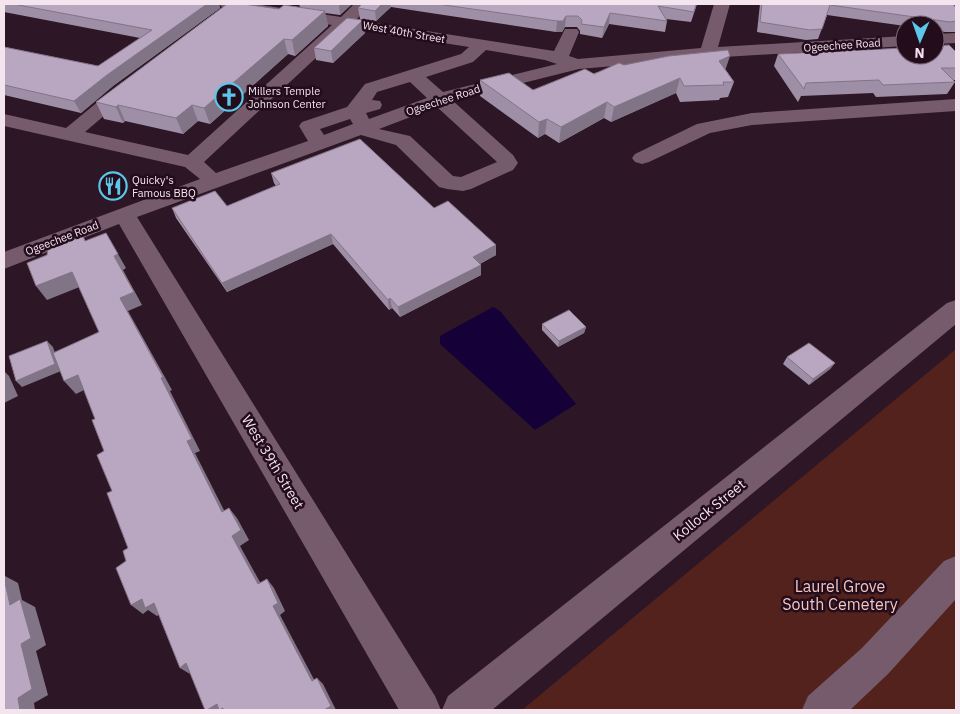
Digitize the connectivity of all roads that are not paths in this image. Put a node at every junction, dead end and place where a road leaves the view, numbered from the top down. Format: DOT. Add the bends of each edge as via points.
graph roads {
  1 [pos="362,4"];
  2 [pos="722,4"];
  3 [pos="228,9"];
  4 [pos="345,22"];
  5 [pos="571,32"];
  6 [pos="514,34"];
  7 [pos="895,42"];
  8 [pos="482,45"];
  9 [pos="504,48"];
  10 [pos="708,53"];
  11 [pos="559,58"];
  12 [pos="579,64"];
  13 [pos="144,74"];
  14 [pos="413,75"];
  15 [pos="433,94"];
  16 [pos="956,105"];
  17 [pos="359,119"];
  18 [pos="4,120"];
  19 [pos="70,135"];
  20 [pos="642,158"];
  21 [pos="192,162"];
  22 [pos="216,182"];
  23 [pos="124,214"];
  24 [pos="4,261"];
  25 [pos="956,310"];
  26 [pos="956,573"];
  27 [pos="421,710"];
  28 [pos="462,710"];
  29 [pos="822,710"];
  1 -- 4 [label="street"];
  2 -- 10 [label="street"];
  3 -- 4 [label="street, West 40th Street"];
  4 -- 8 [label="street, West 40th Street"];
  4 -- 21 [label="street"];
  5 -- 11 [label="street"];
  6 -- 9 [label="street"];
  7 -- 10 [label="street, Ogeechee Road"];
  8 -- 9 [label="street, West 40th Street"];
  8 -- 14 [label="street" via="467,58"];
  9 -- 11 [label="street, West 40th Street"];
  10 -- 12 [label="street, Ogeechee Road"];
  11 -- 12 [label="street, West 40th Street"];
  12 -- 15 [label="street, Ogeechee Road"];
  13 -- 19 [label="street"];
  14 -- 15 [label="street"];
  14 -- 17 [label="street" via="371,88"];
  15 -- 17 [label="street, Ogeechee Road"];
  15 -- 17 [label="street" via="506,159 506,166 463,184 447,182 402,140 377,135"];
  16 -- 20 [label="street" via="752,118 704,128"];
  17 -- 22 [label="street, Ogeechee Road" via="320,144"];
  18 -- 19 [label="street"];
  19 -- 21 [label="street"];
  21 -- 22 [label="street"];
  22 -- 23 [label="street, Ogeechee Road"];
  23 -- 24 [label="street, Ogeechee Road"];
  23 -- 27 [label="street, West 39th Street"];
  25 -- 28 [label="street, Kollock Street"];
  26 -- 29 [label="street" via="875,661"];
}
